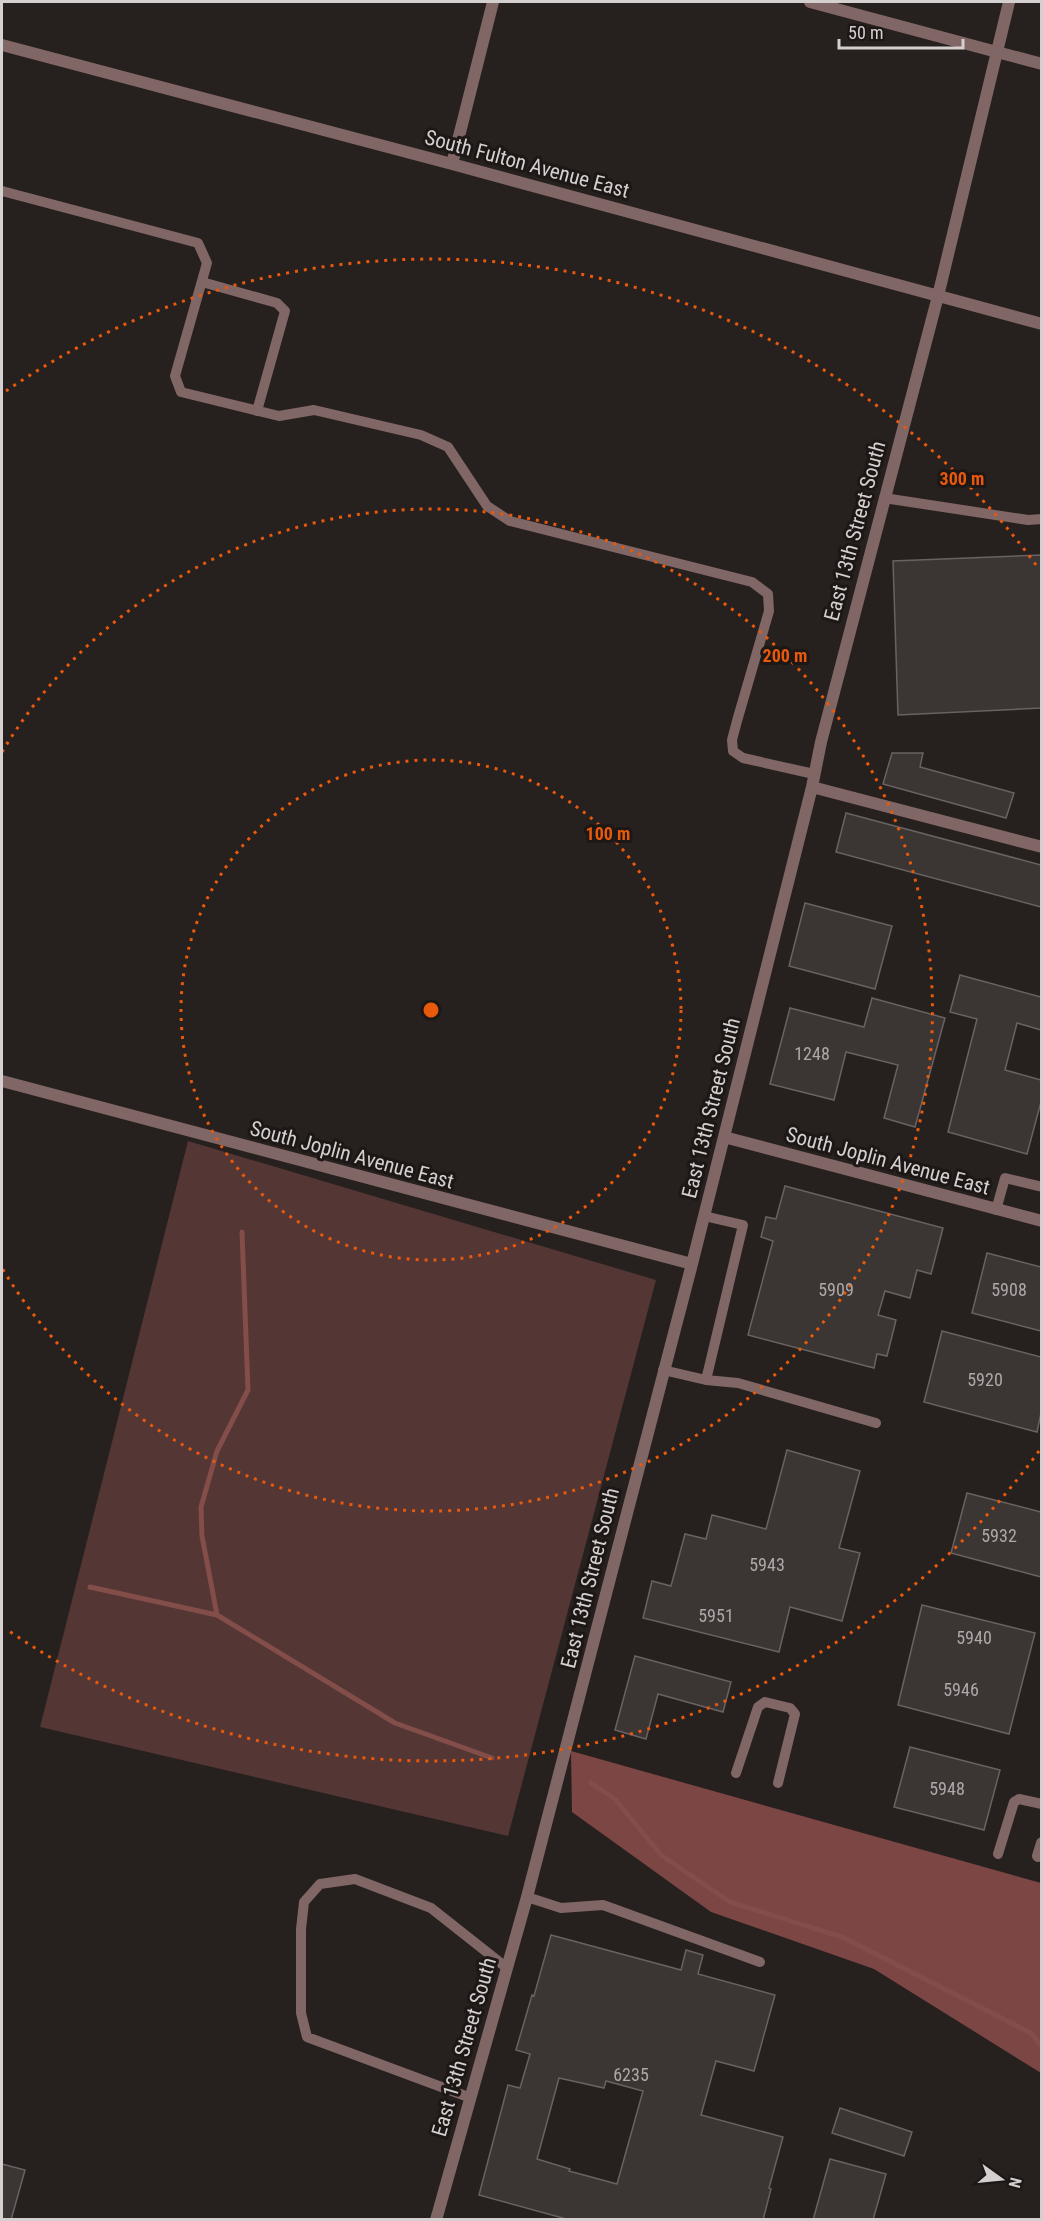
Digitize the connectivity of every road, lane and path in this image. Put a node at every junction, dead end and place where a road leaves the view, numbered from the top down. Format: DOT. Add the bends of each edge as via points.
graph roads {
  1 [pos="493,2"];
  2 [pos="810,2"];
  3 [pos="1009,2"];
  4 [pos="2,45"];
  5 [pos="996,52"];
  6 [pos="1041,64"];
  7 [pos="452,164"];
  8 [pos="2,191"];
  9 [pos="202,282"];
  10 [pos="938,296"];
  11 [pos="1041,324"];
  12 [pos="257,411"];
  13 [pos="884,498"];
  14 [pos="1041,519"];
  15 [pos="813,780"];
  16 [pos="1041,847"];
  17 [pos="2,1081"];
  18 [pos="724,1137"];
  19 [pos="1041,1186"];
  20 [pos="996,1210"];
  21 [pos="704,1216"];
  22 [pos="1041,1221"];
  23 [pos="692,1264"];
  24 [pos="663,1370"];
  25 [pos="706,1380"];
  26 [pos="876,1423"];
  27 [pos="736,1773"];
  28 [pos="778,1783"];
  29 [pos="1041,1804"];
  30 [pos="998,1854"];
  31 [pos="527,1897"];
  32 [pos="760,1962"];
  33 [pos="507,1968"];
  34 [pos="471,2098"];
  35 [pos="435,2220"];
  1 -- 7 [label="street"];
  2 -- 5 [label="street"];
  3 -- 5 [label="street, East 13th Street South"];
  4 -- 7 [label="street, South Fulton Avenue East"];
  5 -- 6 [label="street"];
  5 -- 10 [label="street, East 13th Street South"];
  7 -- 10 [label="street, South Fulton Avenue East"];
  8 -- 9 [label="lane" via="198,243 207,262"];
  9 -- 12 [label="lane" via="277,303 285,311"];
  9 -- 12 [label="lane" via="175,376 181,392"];
  10 -- 11 [label="street, South Fulton Avenue East"];
  10 -- 13 [label="street, East 13th Street South"];
  12 -- 15 [label="lane" via="279,416 314,410 421,435 448,447 487,506 510,521 752,582 768,594 770,611 737,721 733,751 742,758"];
  13 -- 14 [label="lane"];
  13 -- 15 [label="street, East 13th Street South"];
  15 -- 16 [label="street"];
  15 -- 18 [label="street, East 13th Street South"];
  17 -- 23 [label="street, South Joplin Avenue East"];
  18 -- 20 [label="street, South Joplin Avenue East"];
  18 -- 21 [label="street, East 13th Street South"];
  19 -- 20 [label="lane" via="1005,1178"];
  20 -- 22 [label="street, South Joplin Avenue East"];
  21 -- 23 [label="street, East 13th Street South"];
  21 -- 25 [label="lane" via="743,1225"];
  23 -- 24 [label="street, East 13th Street South"];
  24 -- 25 [label="lane"];
  24 -- 31 [label="street, East 13th Street South"];
  25 -- 26 [label="lane" via="738,1383"];
  27 -- 28 [label="lane" via="758,1707 765,1702 790,1708 795,1714"];
  29 -- 30 [label="lane" via="1019,1799 1014,1802"];
  31 -- 32 [label="lane" via="561,1908 603,1905"];
  31 -- 33 [label="street, East 13th Street South"];
  33 -- 34 [label="street, East 13th Street South"];
  33 -- 34 [label="lane" via="431,1908 355,1879 320,1884 304,1902 300,1993 307,2037"];
  34 -- 35 [label="street, East 13th Street South"];
}
